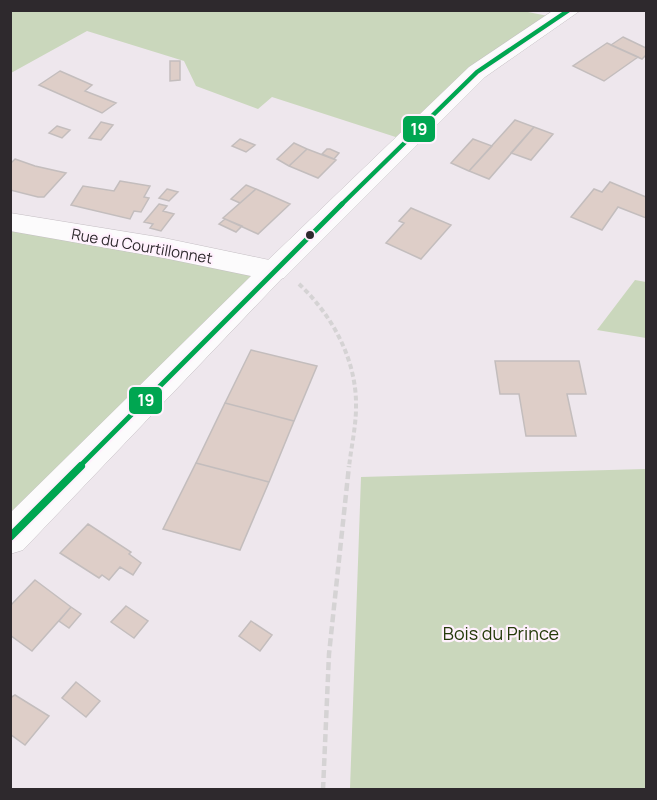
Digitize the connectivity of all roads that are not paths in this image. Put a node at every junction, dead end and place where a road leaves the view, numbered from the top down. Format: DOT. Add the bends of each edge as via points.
graph roads {
  1 [pos="570,10"];
  2 [pos="10,222"];
  3 [pos="274,271"];
  4 [pos="10,538"];
  1 -- 3 [label="street" via="477,72"];
  2 -- 3 [label="street, Rue du Courtillonnet"];
  3 -- 4 [label="street"];
}
